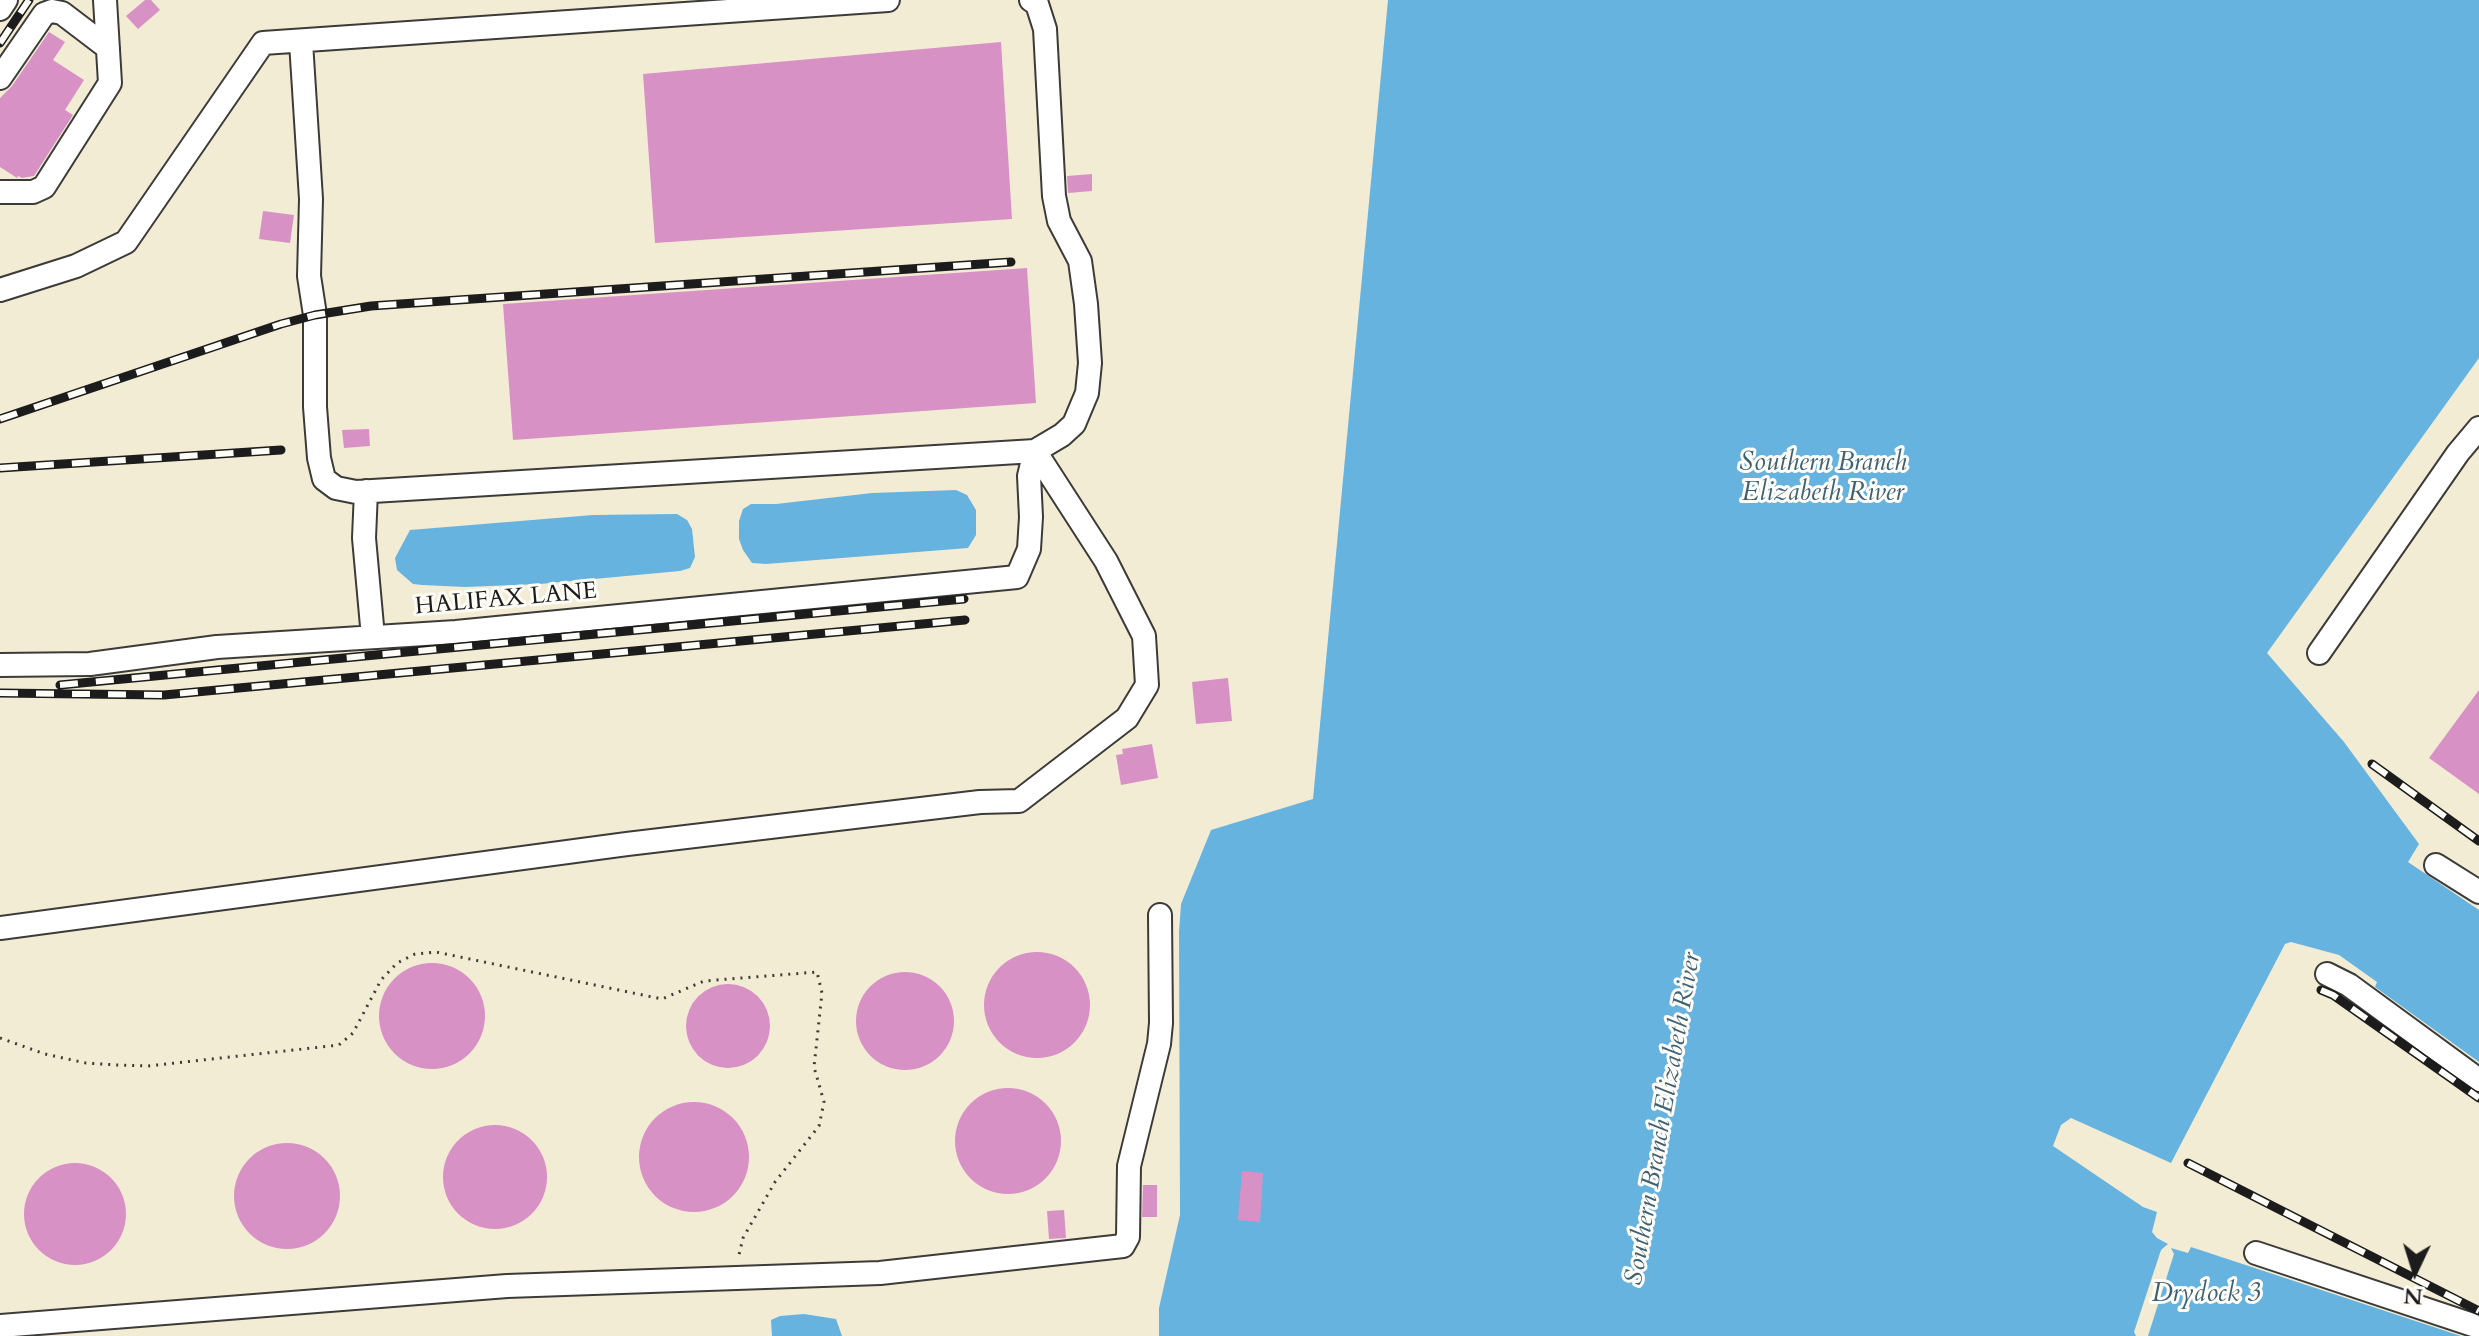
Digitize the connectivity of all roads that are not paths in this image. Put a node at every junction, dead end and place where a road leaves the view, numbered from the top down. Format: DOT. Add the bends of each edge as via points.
graph roads {
  1 [pos="6,0"];
  2 [pos="105,0"];
  3 [pos="888,0"];
  4 [pos="1031,0"];
  5 [pos="0,9"];
  6 [pos="301,42"];
  7 [pos="108,48"];
  8 [pos="0,78"];
  9 [pos="0,192"];
  10 [pos="0,290"];
  11 [pos="2479,428"];
  12 [pos="1035,451"];
  13 [pos="366,491"];
  14 [pos="373,637"];
  15 [pos="2319,653"];
  16 [pos="0,665"];
  17 [pos="2436,865"];
  18 [pos="2479,892"];
  19 [pos="1160,915"];
  20 [pos="0,928"];
  21 [pos="2327,974"];
  22 [pos="2479,1080"];
  23 [pos="2256,1253"];
  24 [pos="0,1326"];
  25 [pos="2479,1327"];
  1 -- 5 [label="street"];
  2 -- 7 [label="street"];
  3 -- 6 [label="street"];
  4 -- 12 [label="street" via="1045,29 1054,196 1059,221 1080,261 1090,363 1087,393 1074,424"];
  6 -- 10 [label="street" via="263,43 126,242 76,266"];
  6 -- 13 [label="street" via="319,458 324,479 336,488"];
  7 -- 8 [label="street" via="52,11 44,14"];
  7 -- 9 [label="street" via="110,83 44,187"];
  11 -- 15 [label="street"];
  12 -- 13 [label="street"];
  12 -- 14 [label="street, HALIFAX LANE" via="1029,476 1029,549 1017,577"];
  12 -- 20 [label="street" via="1106,561 1144,636 1147,685 1127,718 1019,801 627,844"];
  13 -- 14 [label="street" via="364,538"];
  14 -- 16 [label="street, HALIFAX LANE" via="217,647 90,664"];
  17 -- 18 [label="street"];
  19 -- 24 [label="street" via="1159,1044 1129,1166 1128,1237 1123,1246 880,1273 507,1286"];
  21 -- 22 [label="street"];
  23 -- 25 [label="street"];
}
